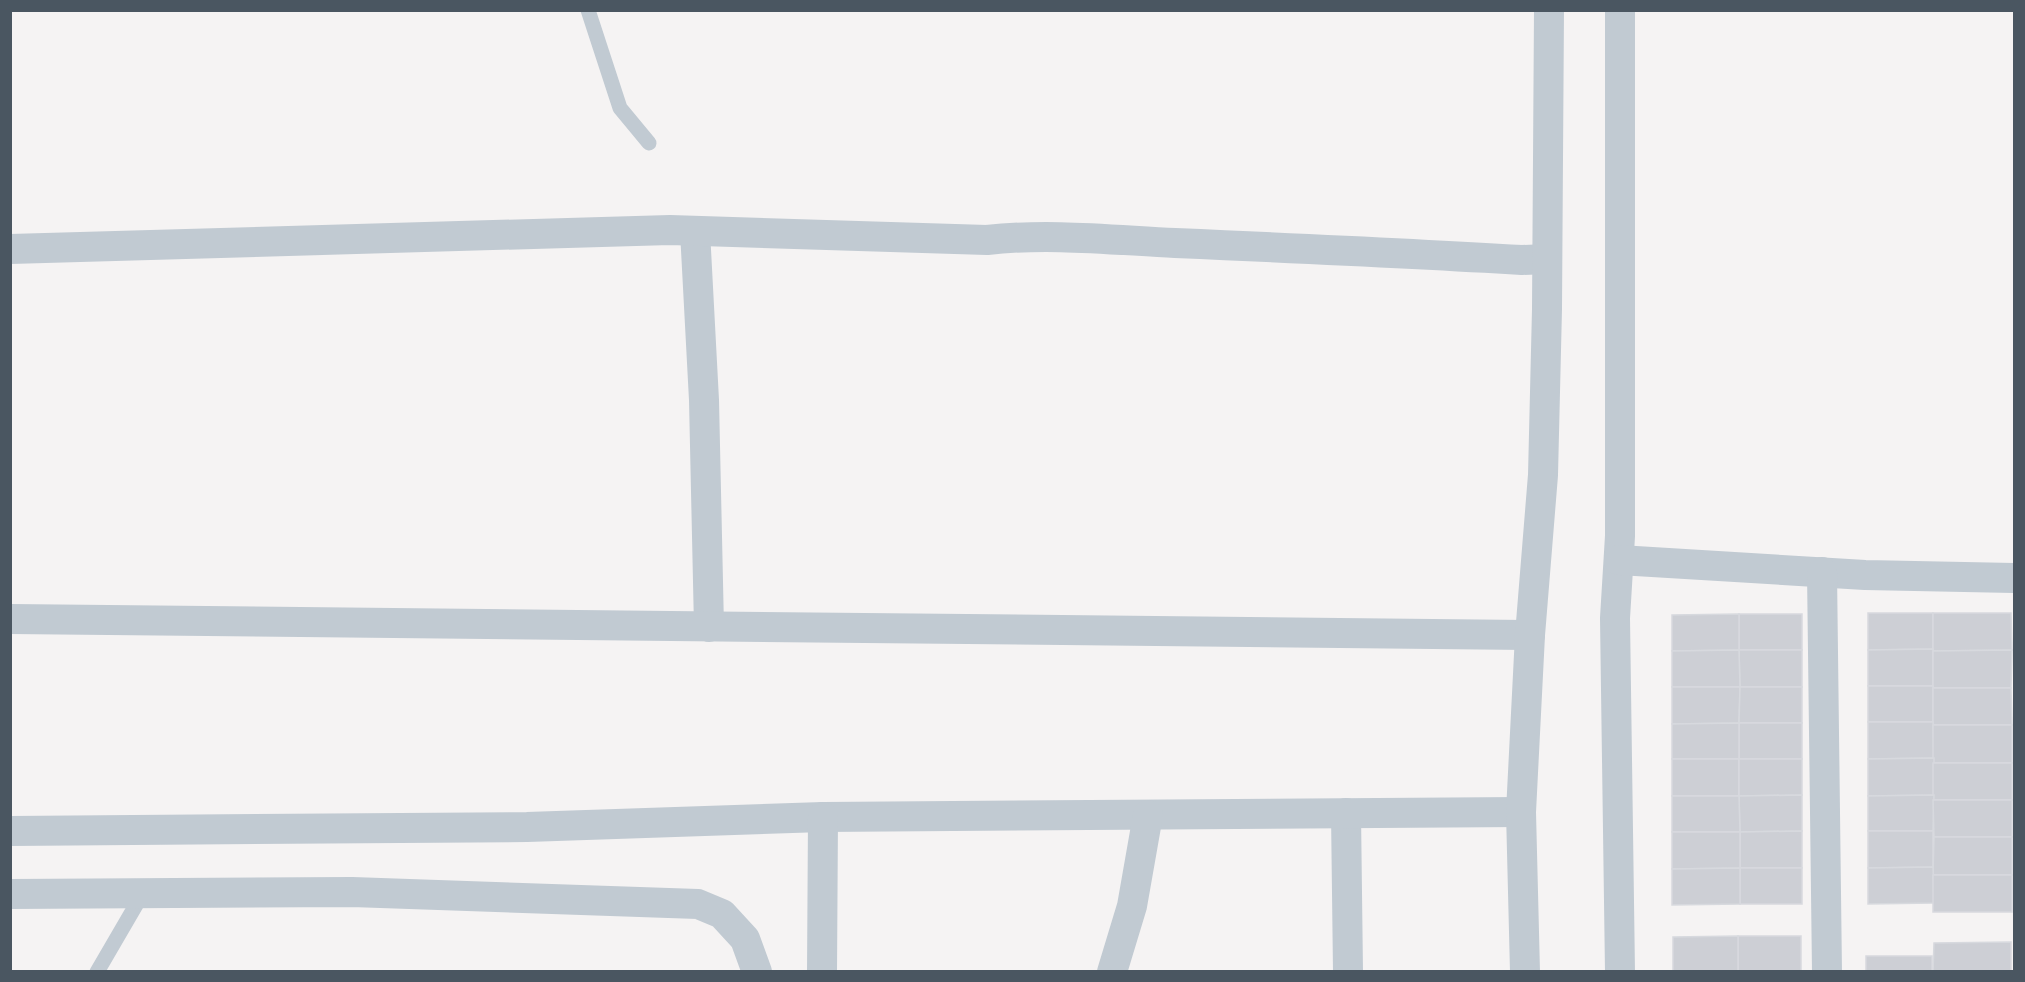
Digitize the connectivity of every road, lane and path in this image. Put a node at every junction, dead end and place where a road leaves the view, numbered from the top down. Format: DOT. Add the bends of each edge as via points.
graph roads {
  1 [pos="588,10"];
  2 [pos="1549,10"];
  3 [pos="1620,10"];
  4 [pos="649,142"];
  5 [pos="695,231"];
  6 [pos="10,249"];
  7 [pos="1547,259"];
  8 [pos="1619,560"];
  9 [pos="1822,572"];
  10 [pos="2014,578"];
  11 [pos="10,619"];
  12 [pos="709,627"];
  13 [pos="1530,635"];
  14 [pos="1521,812"];
  15 [pos="1346,813"];
  16 [pos="1148,815"];
  17 [pos="823,817"];
  18 [pos="10,831"];
  19 [pos="143,893"];
  20 [pos="10,894"];
  21 [pos="97,972"];
  22 [pos="757,972"];
  23 [pos="822,972"];
  24 [pos="1112,972"];
  25 [pos="1348,972"];
  26 [pos="1525,972"];
  27 [pos="1620,972"];
  28 [pos="1827,972"];
  1 -- 4 [label="lane" via="620,108"];
  2 -- 7 [label="street"];
  3 -- 8 [label="street"];
  5 -- 6 [label="street"];
  5 -- 7 [label="street" via="1073,239"];
  5 -- 12 [label="street" via="704,400"];
  7 -- 13 [label="street" via="1543,475"];
  8 -- 9 [label="street"];
  8 -- 27 [label="street" via="1615,618"];
  9 -- 10 [label="street"];
  9 -- 28 [label="street"];
  11 -- 12 [label="street"];
  12 -- 13 [label="street"];
  13 -- 14 [label="street"];
  14 -- 15 [label="street"];
  14 -- 26 [label="street"];
  15 -- 16 [label="street"];
  15 -- 25 [label="street"];
  16 -- 17 [label="street"];
  16 -- 24 [label="street" via="1132,906"];
  17 -- 18 [label="street" via="527,826"];
  17 -- 23 [label="street"];
  19 -- 20 [label="street"];
  19 -- 21 [label="lane"];
  19 -- 22 [label="street" via="352,892 698,904 722,914 745,939"];
}
